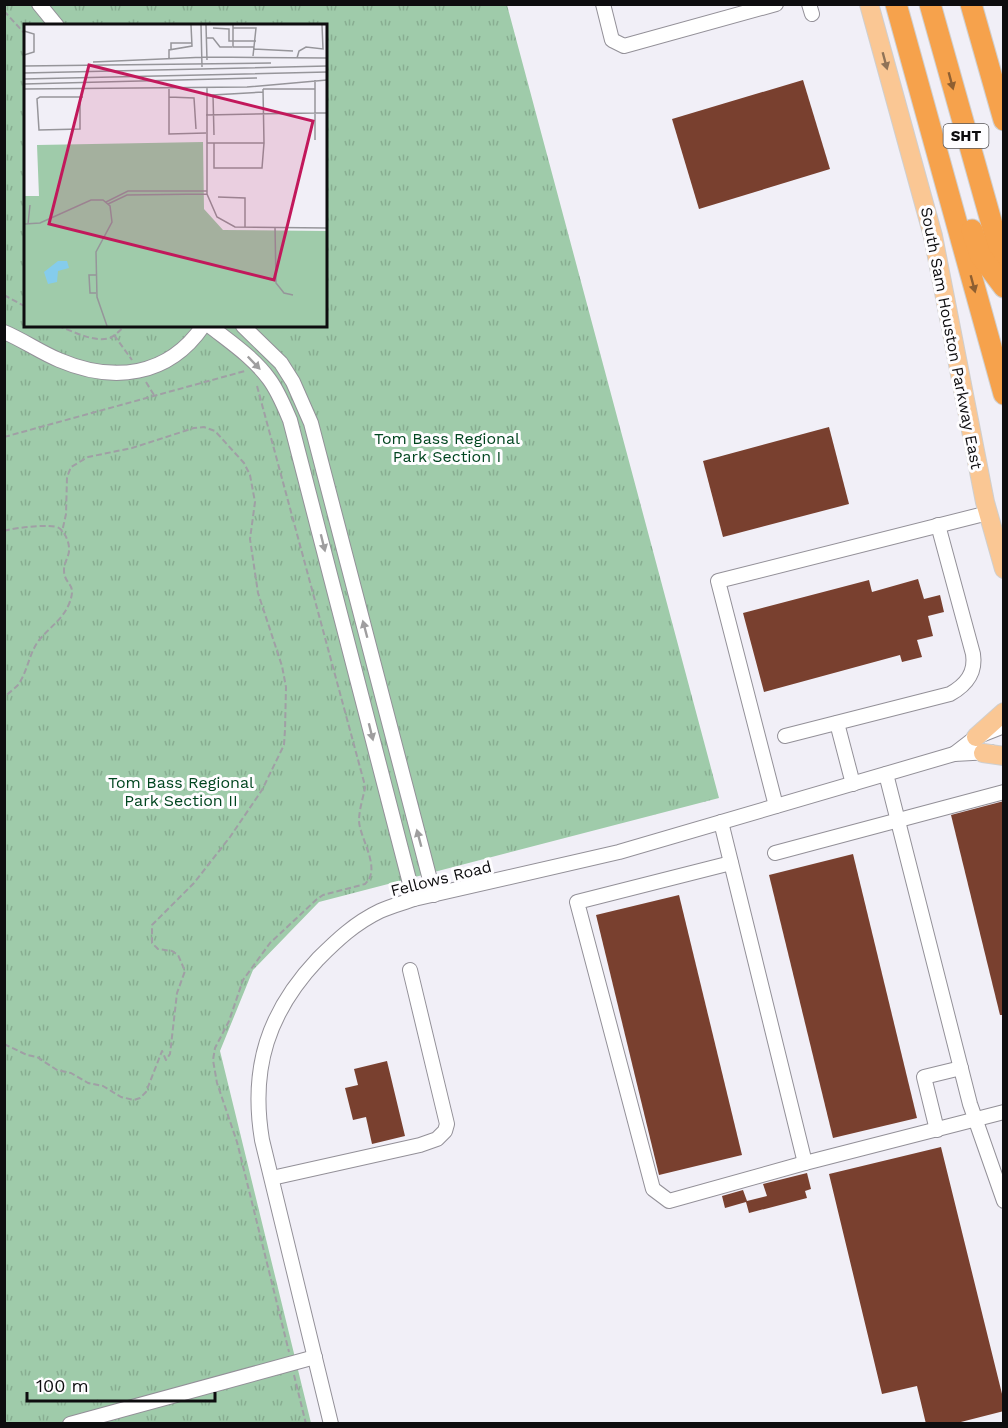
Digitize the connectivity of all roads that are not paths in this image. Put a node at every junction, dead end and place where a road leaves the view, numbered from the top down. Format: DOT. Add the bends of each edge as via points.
graph roads {
  1 [pos="39,4"];
  2 [pos="603,4"];
  3 [pos="776,4"];
  4 [pos="869,4"];
  5 [pos="896,4"];
  6 [pos="908,4"];
  7 [pos="930,4"];
  8 [pos="971,4"];
  9 [pos="55,24"];
  10 [pos="1004,120"];
  11 [pos="1004,267"];
  12 [pos="1004,287"];
  13 [pos="202,327"];
  14 [pos="211,327"];
  15 [pos="244,327"];
  16 [pos="4,332"];
  17 [pos="1004,394"];
  18 [pos="314,434"];
  19 [pos="296,439"];
  20 [pos="988,513"];
  21 [pos="938,525"];
  22 [pos="1004,569"];
  23 [pos="371,652"];
  24 [pos="352,656"];
  25 [pos="1004,712"];
  26 [pos="837,723"];
  27 [pos="1004,726"];
  28 [pos="785,736"];
  29 [pos="980,745"];
  30 [pos="1004,749"];
  31 [pos="1004,756"];
  32 [pos="886,774"];
  33 [pos="853,784"];
  34 [pos="1004,792"];
  35 [pos="776,806"];
  36 [pos="898,819"];
  37 [pos="721,822"];
  38 [pos="776,853"];
  39 [pos="731,863"];
  40 [pos="434,895"];
  41 [pos="414,899"];
  42 [pos="410,970"];
  43 [pos="961,1068"];
  44 [pos="1004,1112"];
  45 [pos="975,1120"];
  46 [pos="937,1130"];
  47 [pos="805,1163"];
  48 [pos="272,1178"];
  49 [pos="1004,1201"];
  50 [pos="315,1357"];
  51 [pos="70,1424"];
  52 [pos="331,1424"];
  1 -- 9 [label="street"];
  2 -- 3 [label="street" via="612,40 624,46"];
  4 -- 20 [label="main road, South Sam Houston Parkway East, one-way" via="933,236"];
  5 -- 17 [label="highway, one-way"];
  6 -- 12 [label="highway" via="980,255"];
  7 -- 11 [label="highway, SHT, one-way"];
  8 -- 10 [label="highway, SHT"];
  13 -- 16 [label="street" via="172,357 129,373 80,368"];
  14 -- 19 [label="street, one-way" via="244,352 268,378"];
  15 -- 18 [label="street" via="282,363"];
  18 -- 19 [label="street"];
  23 -- 18 [label="street, one-way"];
  19 -- 24 [label="street, one-way"];
  20 -- 21 [label="street"];
  20 -- 22 [label="main road, South Sam Houston Parkway East"];
  21 -- 26 [label="street" via="973,654 973,671 950,694"];
  21 -- 35 [label="street" via="718,581"];
  23 -- 24 [label="street"];
  40 -- 23 [label="street, one-way"];
  24 -- 41 [label="street, one-way"];
  25 -- 29 [label="main road"];
  26 -- 28 [label="street"];
  26 -- 33 [label="street"];
  27 -- 29 [label="street, Fellows Road"];
  29 -- 30 [label="street, Fellows Road"];
  29 -- 31 [label="main road"];
  29 -- 32 [label="street, Fellows Road"];
  32 -- 33 [label="street, Fellows Road"];
  32 -- 36 [label="street"];
  33 -- 35 [label="street, Fellows Road"];
  34 -- 36 [label="street"];
  35 -- 37 [label="street, Fellows Road"];
  36 -- 38 [label="street"];
  36 -- 43 [label="street"];
  37 -- 39 [label="street"];
  37 -- 40 [label="street, Fellows Road" via="619,852"];
  39 -- 47 [label="street"];
  39 -- 47 [label="street" via="577,902 653,1190 669,1201"];
  40 -- 41 [label="street, Fellows Road"];
  41 -- 48 [label="street, Fellows Road" via="381,910 347,931 304,974 278,1014 262,1057 257,1098"];
  42 -- 48 [label="street" via="447,1124 445,1131 437,1139 400,1151"];
  43 -- 45 [label="street"];
  43 -- 46 [label="street" via="924,1077"];
  44 -- 45 [label="street"];
  45 -- 46 [label="street"];
  45 -- 49 [label="street"];
  46 -- 47 [label="street"];
  48 -- 50 [label="street, Fellows Road"];
  50 -- 51 [label="street"];
  50 -- 52 [label="street, Fellows Road"];
}
